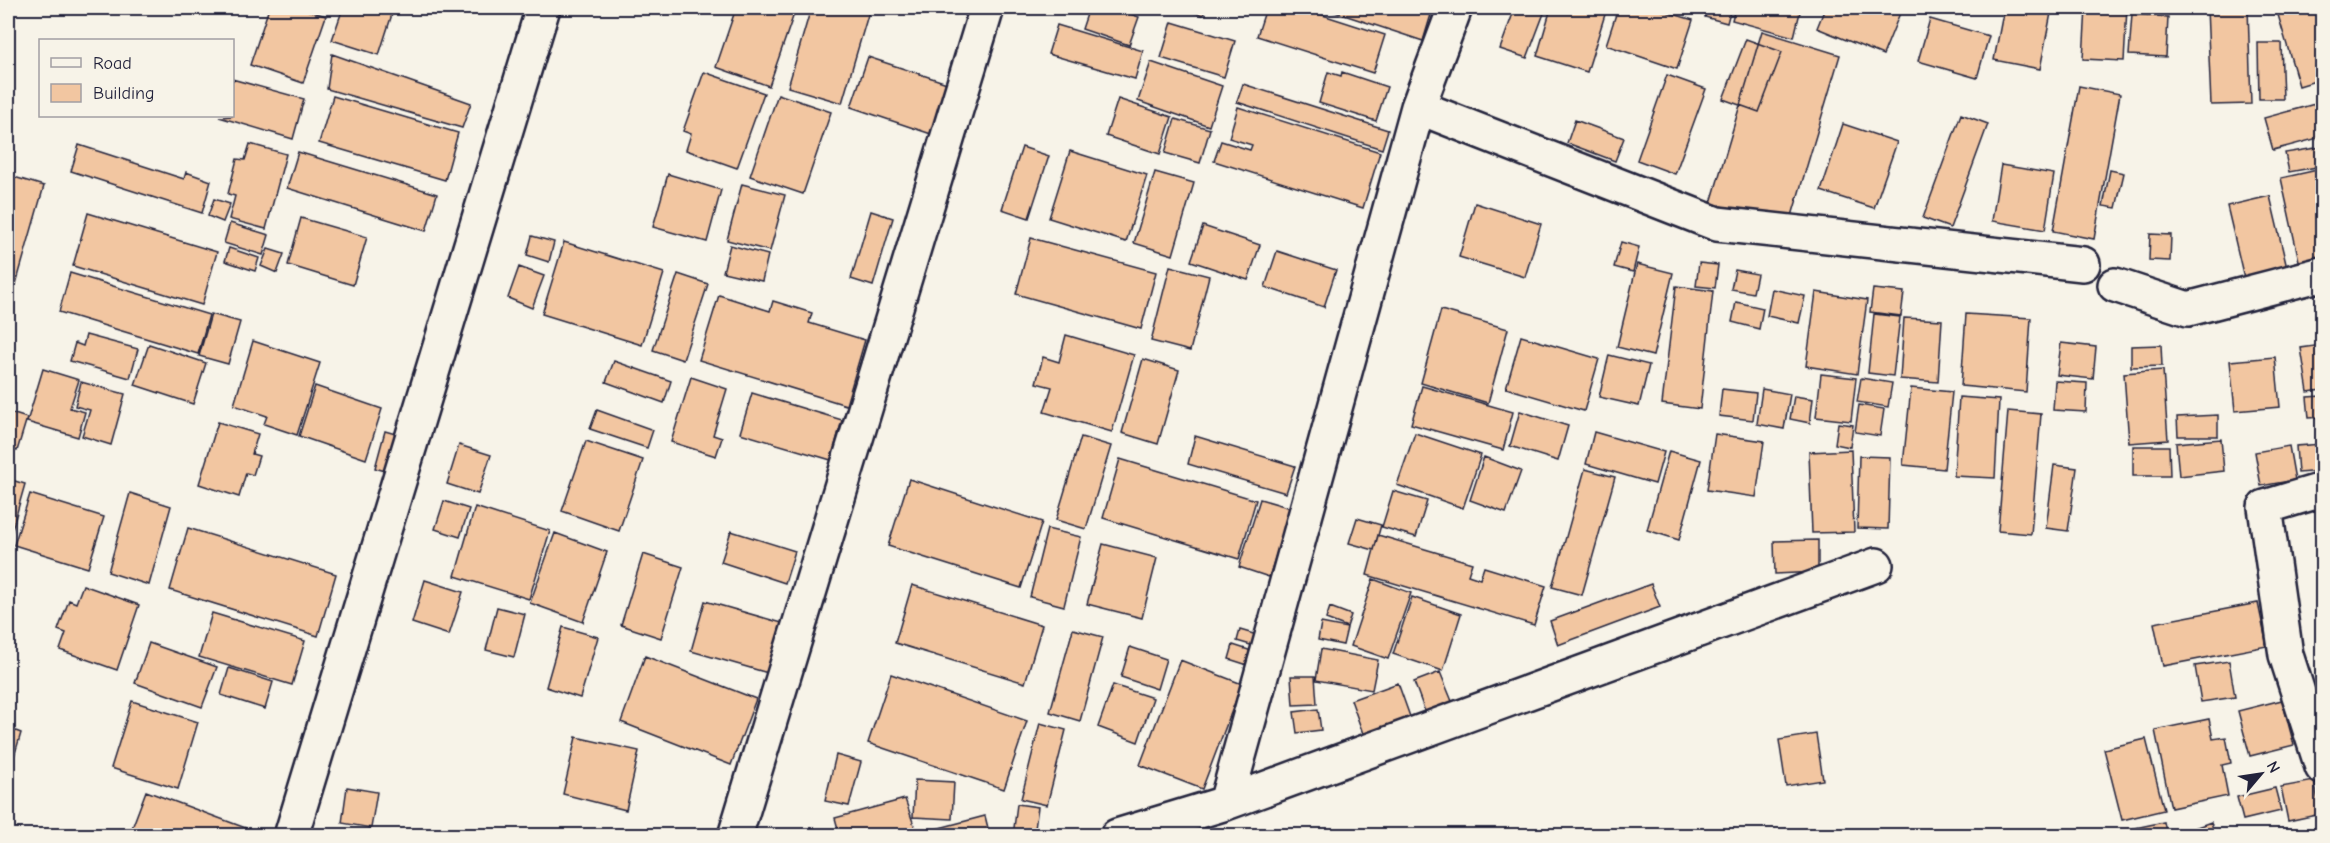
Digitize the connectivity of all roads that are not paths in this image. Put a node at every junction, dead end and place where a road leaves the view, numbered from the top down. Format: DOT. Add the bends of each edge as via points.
graph roads {
  1 [pos="543,8"];
  2 [pos="987,8"];
  3 [pos="1455,8"];
  4 [pos="1418,107"];
  5 [pos="2083,264"];
  6 [pos="2322,274"];
  7 [pos="2115,285"];
  8 [pos="2322,490"];
  9 [pos="1876,565"];
  10 [pos="2322,766"];
  11 [pos="1226,803"];
  12 [pos="291,836"];
  13 [pos="735,836"];
  14 [pos="1117,836"];
  1 -- 12 [label="street"];
  2 -- 13 [label="street"];
  3 -- 4 [label="street"];
  4 -- 5 [label="street" via="1717,224"];
  4 -- 11 [label="street"];
  6 -- 7 [label="street" via="2188,309"];
  8 -- 10 [label="street" via="2265,507 2286,655"];
  9 -- 11 [label="street"];
  11 -- 14 [label="street"];
}
